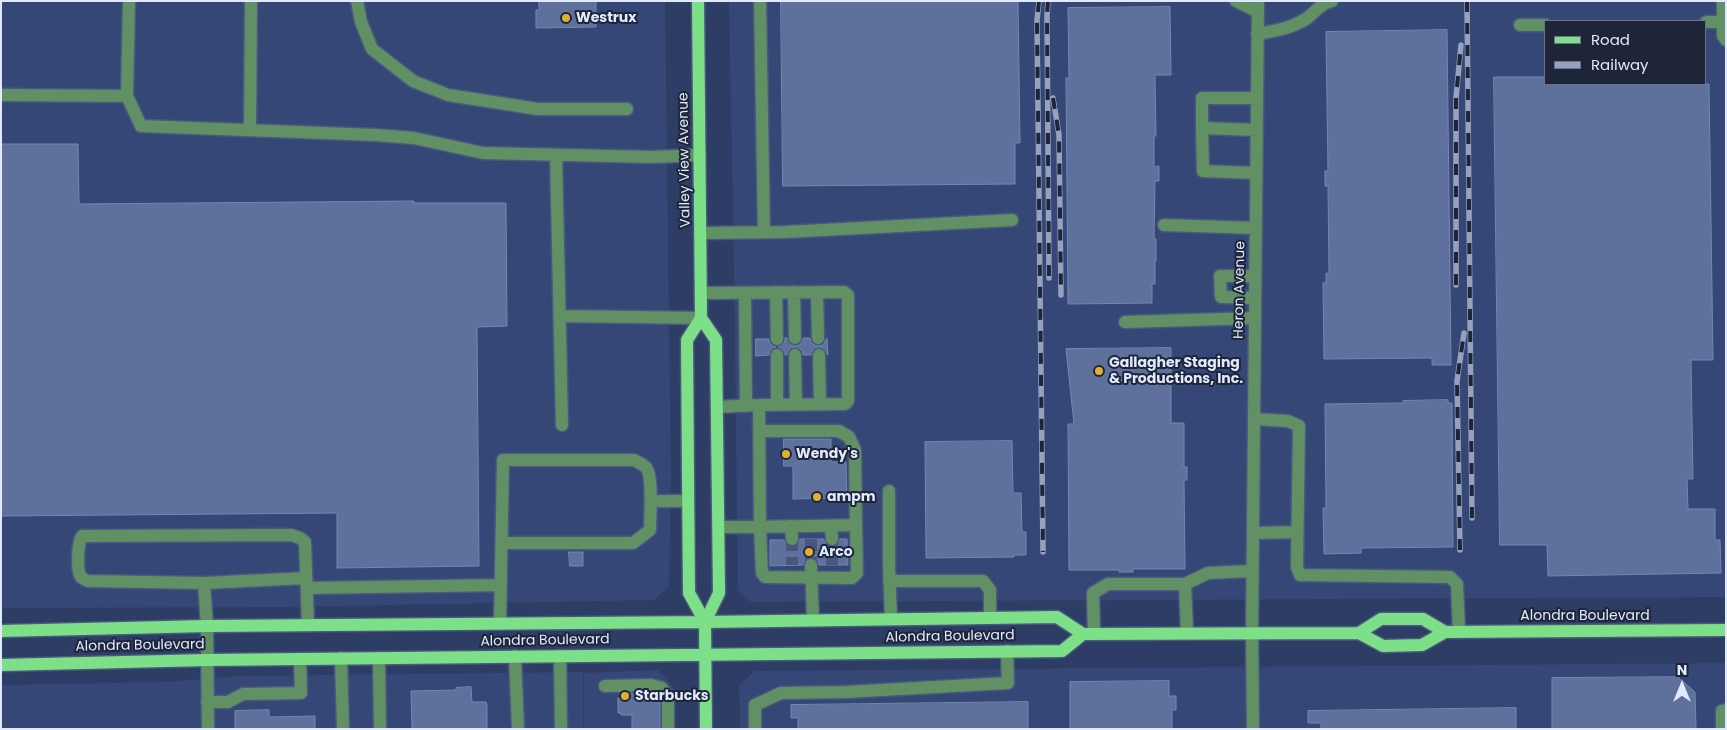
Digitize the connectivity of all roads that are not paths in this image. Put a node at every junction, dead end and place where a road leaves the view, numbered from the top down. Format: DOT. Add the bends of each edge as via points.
graph roads {
  1 [pos="128,1"];
  2 [pos="251,1"];
  3 [pos="357,1"];
  4 [pos="698,1"];
  5 [pos="760,1"];
  6 [pos="1236,1"];
  7 [pos="1332,1"];
  8 [pos="1723,1"];
  9 [pos="1258,7"];
  10 [pos="1707,22"];
  11 [pos="1723,22"];
  12 [pos="1544,24"];
  13 [pos="1520,25"];
  14 [pos="1257,34"];
  15 [pos="1726,40"];
  16 [pos="1,95"];
  17 [pos="127,96"];
  18 [pos="1257,98"];
  19 [pos="627,109"];
  20 [pos="1202,128"];
  21 [pos="250,129"];
  22 [pos="1257,130"];
  23 [pos="556,155"];
  24 [pos="700,155"];
  25 [pos="1256,173"];
  26 [pos="1012,220"];
  27 [pos="1164,225"];
  28 [pos="1256,228"];
  29 [pos="764,232"];
  30 [pos="700,233"];
  31 [pos="1255,276"];
  32 [pos="745,292"];
  33 [pos="776,292"];
  34 [pos="794,292"];
  35 [pos="817,292"];
  36 [pos="701,293"];
  37 [pos="1255,298"];
  38 [pos="560,316"];
  39 [pos="701,318"];
  40 [pos="1255,318"];
  41 [pos="1125,322"];
  42 [pos="795,338"];
  43 [pos="818,338"];
  44 [pos="777,339"];
  45 [pos="777,355"];
  46 [pos="795,355"];
  47 [pos="819,355"];
  48 [pos="796,404"];
  49 [pos="820,404"];
  50 [pos="760,405"];
  51 [pos="777,405"];
  52 [pos="746,406"];
  53 [pos="717,407"];
  54 [pos="1254,419"];
  55 [pos="562,425"];
  56 [pos="760,431"];
  57 [pos="889,492"];
  58 [pos="659,501"];
  59 [pos="682,501"];
  60 [pos="856,525"];
  61 [pos="791,526"];
  62 [pos="831,526"];
  63 [pos="719,527"];
  64 [pos="760,527"];
  65 [pos="1297,532"];
  66 [pos="1253,533"];
  67 [pos="832,539"];
  68 [pos="792,540"];
  69 [pos="502,543"];
  70 [pos="812,571"];
  71 [pos="1252,571"];
  72 [pos="890,581"];
  73 [pos="204,582"];
  74 [pos="307,583"];
  75 [pos="1185,584"];
  76 [pos="501,585"];
  77 [pos="990,618"];
  78 [pos="892,619"];
  79 [pos="813,620"];
  80 [pos="705,622"];
  81 [pos="500,623"];
  82 [pos="308,625"];
  83 [pos="207,626"];
  84 [pos="1726,630"];
  85 [pos="1,631"];
  86 [pos="1445,632"];
  87 [pos="1459,632"];
  88 [pos="1252,633"];
  89 [pos="1359,633"];
  90 [pos="1089,634"];
  91 [pos="1187,634"];
  92 [pos="1007,652"];
  93 [pos="705,654"];
  94 [pos="515,656"];
  95 [pos="560,656"];
  96 [pos="341,658"];
  97 [pos="379,658"];
  98 [pos="300,659"];
  99 [pos="207,660"];
  100 [pos="1,665"];
  101 [pos="605,686"];
  102 [pos="207,702"];
  103 [pos="1726,710"];
  104 [pos="208,729"];
  105 [pos="343,729"];
  106 [pos="380,729"];
  107 [pos="518,729"];
  108 [pos="561,729"];
  109 [pos="668,729"];
  110 [pos="706,729"];
  111 [pos="755,729"];
  112 [pos="1253,729"];
  113 [pos="1722,729"];
  1 -- 17 [label="street"];
  2 -- 21 [label="street"];
  3 -- 19 [label="street" via="372,49 413,81 448,95 538,109"];
  4 -- 24 [label="main road, Valley View Avenue"];
  5 -- 29 [label="street"];
  6 -- 9 [label="street"];
  7 -- 14 [label="street" via="1283,30"];
  8 -- 11 [label="street"];
  9 -- 14 [label="street, Heron Avenue"];
  10 -- 11 [label="street"];
  11 -- 15 [label="street"];
  12 -- 13 [label="street"];
  14 -- 18 [label="street, Heron Avenue"];
  16 -- 17 [label="street"];
  17 -- 21 [label="street" via="141,126"];
  18 -- 20 [label="street" via="1202,98"];
  18 -- 22 [label="street, Heron Avenue"];
  20 -- 22 [label="street"];
  20 -- 25 [label="street" via="1203,171"];
  21 -- 23 [label="street" via="414,138 483,153"];
  22 -- 25 [label="street, Heron Avenue"];
  23 -- 24 [label="street"];
  23 -- 38 [label="street"];
  24 -- 30 [label="main road, Valley View Avenue"];
  25 -- 28 [label="street, Heron Avenue"];
  26 -- 29 [label="street"];
  27 -- 28 [label="street"];
  28 -- 31 [label="street, Heron Avenue"];
  29 -- 30 [label="street"];
  30 -- 36 [label="main road, Valley View Avenue"];
  31 -- 37 [label="street, Heron Avenue"];
  31 -- 37 [label="street" via="1220,276 1221,298"];
  32 -- 33 [label="street"];
  32 -- 36 [label="street"];
  32 -- 52 [label="street"];
  33 -- 34 [label="street"];
  33 -- 44 [label="street"];
  34 -- 35 [label="street"];
  34 -- 42 [label="street"];
  35 -- 43 [label="street"];
  35 -- 49 [label="street" via="844,292 848,295 848,401 845,404"];
  36 -- 39 [label="main road, Valley View Avenue"];
  37 -- 40 [label="street, Heron Avenue"];
  38 -- 39 [label="street"];
  38 -- 55 [label="street"];
  39 -- 53 [label="main road" via="716,340"];
  39 -- 80 [label="main road" via="687,340 688,455 690,593"];
  40 -- 41 [label="street"];
  40 -- 54 [label="street, Heron Avenue"];
  45 -- 51 [label="street"];
  46 -- 48 [label="street"];
  47 -- 49 [label="street"];
  48 -- 49 [label="street"];
  48 -- 51 [label="street"];
  50 -- 51 [label="street"];
  50 -- 52 [label="street"];
  50 -- 56 [label="street"];
  52 -- 53 [label="street"];
  53 -- 63 [label="main road"];
  54 -- 65 [label="street" via="1288,420 1299,426"];
  54 -- 66 [label="street, Heron Avenue"];
  56 -- 60 [label="street" via="839,431 849,437 854,450"];
  56 -- 64 [label="street"];
  57 -- 72 [label="street"];
  58 -- 59 [label="street"];
  60 -- 62 [label="street"];
  60 -- 70 [label="street" via="857,573 852,578 832,571"];
  61 -- 62 [label="street" via="811,533"];
  61 -- 64 [label="street"];
  61 -- 68 [label="street"];
  62 -- 67 [label="street"];
  63 -- 64 [label="street"];
  63 -- 80 [label="main road" via="720,593"];
  64 -- 70 [label="street" via="762,573 765,577 792,571"];
  65 -- 66 [label="street"];
  65 -- 87 [label="street" via="1300,575 1450,577 1458,584"];
  66 -- 71 [label="street, Heron Avenue"];
  69 -- 69 [label="street" via="633,543 650,530 648,471 634,460 503,460"];
  69 -- 76 [label="street"];
  70 -- 79 [label="street"];
  71 -- 75 [label="street" via="1208,573"];
  71 -- 88 [label="street, Heron Avenue"];
  72 -- 77 [label="street" via="983,581 990,590"];
  72 -- 78 [label="street"];
  73 -- 74 [label="street"];
  73 -- 74 [label="street" via="88,581 79,572 80,540 82,536 291,535 304,542"];
  73 -- 83 [label="street"];
  74 -- 76 [label="street"];
  74 -- 82 [label="street"];
  75 -- 90 [label="street" via="1108,584 1093,593"];
  75 -- 91 [label="street"];
  76 -- 81 [label="street"];
  77 -- 78 [label="main road, Alondra Boulevard"];
  77 -- 90 [label="main road, Alondra Boulevard" via="1057,617"];
  78 -- 79 [label="main road, Alondra Boulevard"];
  79 -- 80 [label="main road, Alondra Boulevard"];
  80 -- 81 [label="main road, Alondra Boulevard"];
  80 -- 93 [label="main road"];
  81 -- 82 [label="main road, Alondra Boulevard"];
  82 -- 83 [label="main road, Alondra Boulevard"];
  83 -- 85 [label="main road, Alondra Boulevard"];
  83 -- 99 [label="street"];
  84 -- 87 [label="main road, Alondra Boulevard"];
  86 -- 87 [label="main road, Alondra Boulevard"];
  86 -- 89 [label="main road, Alondra Boulevard" via="1422,645 1383,646"];
  86 -- 89 [label="main road" via="1423,619 1414,619 1381,620"];
  88 -- 89 [label="main road, Alondra Boulevard"];
  88 -- 91 [label="main road, Alondra Boulevard"];
  88 -- 112 [label="street, Heron Avenue"];
  90 -- 91 [label="main road, Alondra Boulevard"];
  90 -- 92 [label="main road, Alondra Boulevard" via="1062,652"];
  92 -- 93 [label="main road, Alondra Boulevard"];
  92 -- 111 [label="street" via="1008,683 781,693 755,705"];
  93 -- 95 [label="main road, Alondra Boulevard"];
  93 -- 110 [label="main road"];
  94 -- 95 [label="main road, Alondra Boulevard"];
  94 -- 97 [label="main road, Alondra Boulevard"];
  94 -- 107 [label="street"];
  95 -- 108 [label="street"];
  96 -- 97 [label="main road, Alondra Boulevard"];
  96 -- 98 [label="main road, Alondra Boulevard"];
  96 -- 105 [label="street"];
  97 -- 106 [label="street"];
  98 -- 99 [label="main road, Alondra Boulevard"];
  98 -- 102 [label="street" via="301,693 243,694 228,702"];
  99 -- 100 [label="main road, Alondra Boulevard"];
  99 -- 102 [label="street"];
  101 -- 109 [label="street" via="651,685 662,688 668,698"];
  102 -- 104 [label="street"];
  103 -- 113 [label="street" via="1722,710"];
}
